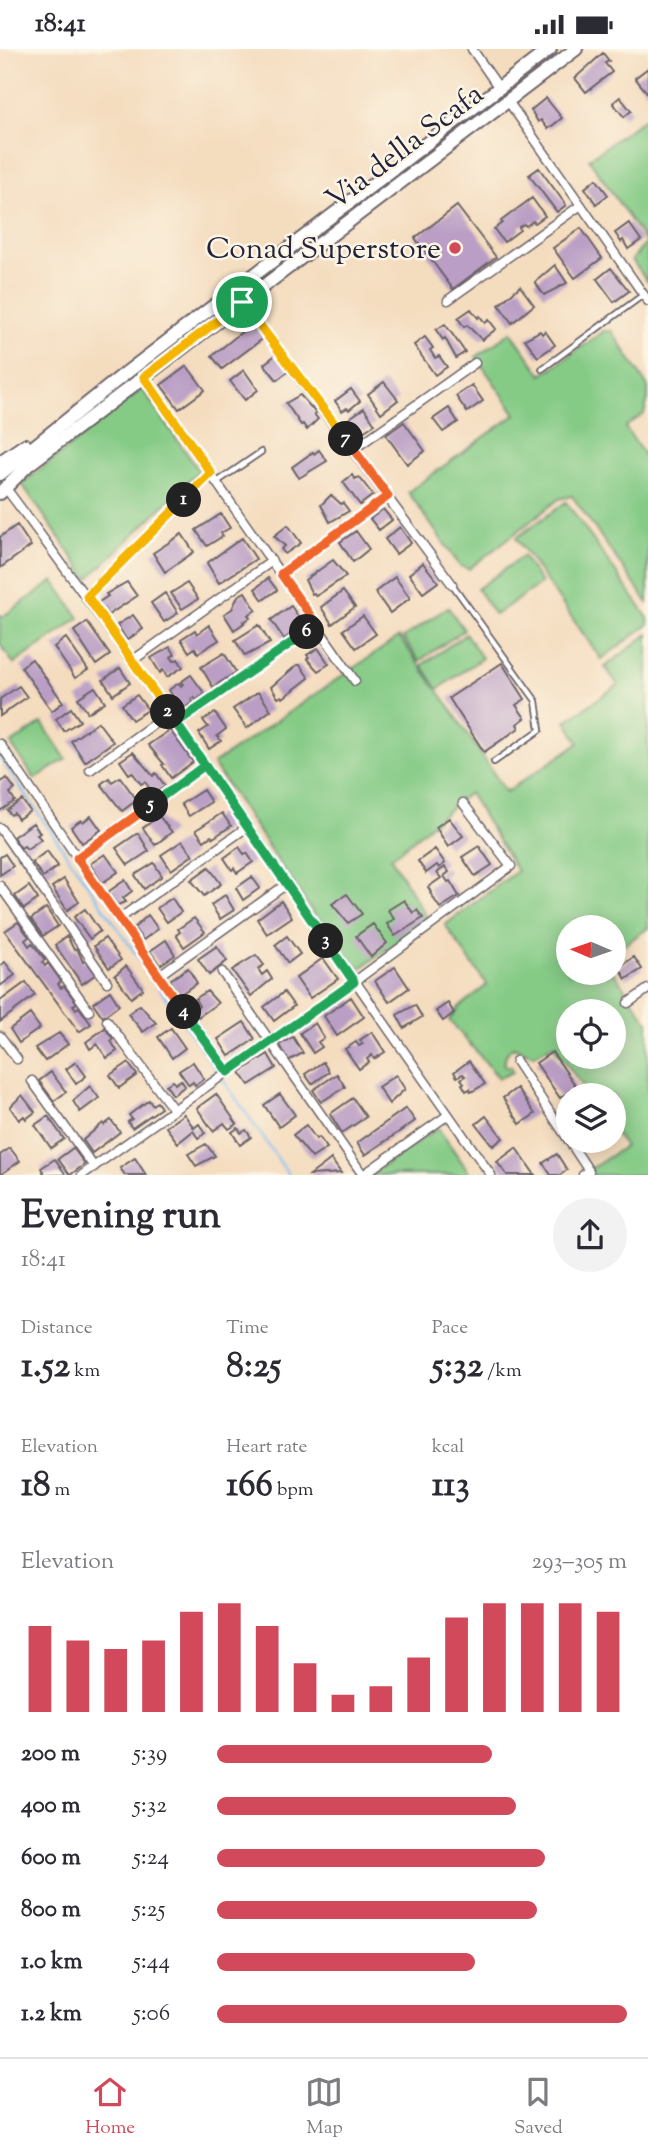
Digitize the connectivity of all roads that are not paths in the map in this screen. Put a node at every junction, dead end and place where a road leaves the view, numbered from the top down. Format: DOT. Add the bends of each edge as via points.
graph roads {
  1 [pos="472,49"];
  2 [pos="550,49"];
  3 [pos="576,49"];
  4 [pos="499,88"];
  5 [pos="508,101"];
  6 [pos="581,205"];
  7 [pos="646,297"];
  8 [pos="448,300"];
  9 [pos="242,302"];
  10 [pos="475,363"];
  11 [pos="542,369"];
  12 [pos="122,376"];
  13 [pos="144,377"];
  14 [pos="28,443"];
  15 [pos="354,449"];
  16 [pos="261,452"];
  17 [pos="0,454"];
  18 [pos="0,462"];
  19 [pos="211,473"];
  20 [pos="0,474"];
  21 [pos="217,482"];
  22 [pos="3,490"];
  23 [pos="388,496"];
  24 [pos="272,561"];
  25 [pos="281,574"];
  26 [pos="452,584"];
  27 [pos="87,596"];
  28 [pos="317,625"];
  29 [pos="132,661"];
  30 [pos="355,681"];
  31 [pos="169,713"];
  32 [pos="176,723"];
  33 [pos="0,744"];
  34 [pos="494,762"];
  35 [pos="205,765"];
  36 [pos="90,770"];
  37 [pos="463,803"];
  38 [pos="247,827"];
  39 [pos="0,828"];
  40 [pos="77,858"];
  41 [pos="288,883"];
  42 [pos="0,886"];
  43 [pos="118,919"];
  44 [pos="222,972"];
  45 [pos="158,976"];
  46 [pos="107,982"];
  47 [pos="354,982"];
  48 [pos="648,989"];
  49 [pos="628,1003"];
  50 [pos="89,1011"];
  51 [pos="107,1021"];
  52 [pos="0,1036"];
  53 [pos="270,1041"];
  54 [pos="17,1059"];
  55 [pos="516,1061"];
  56 [pos="226,1073"];
  57 [pos="32,1081"];
  58 [pos="173,1109"];
  59 [pos="448,1115"];
  60 [pos="94,1167"];
  61 [pos="82,1175"];
  62 [pos="363,1175"];
  63 [pos="491,1175"];
  64 [pos="583,1175"];
  1 -- 4 [label="street"];
  2 -- 4 [label="main road"];
  3 -- 5 [label="main road, Via della Scafa"];
  4 -- 12 [label="main road"];
  5 -- 6 [label="street"];
  5 -- 9 [label="main road, Via della Scafa"];
  6 -- 7 [label="street"];
  6 -- 8 [label="street"];
  7 -- 11 [label="lane"];
  9 -- 13 [label="main road, Via della Scafa"];
  9 -- 15 [label="street"];
  10 -- 15 [label="street"];
  12 -- 14 [label="main road"];
  12 -- 20 [label="main road"];
  13 -- 19 [label="street"];
  13 -- 22 [label="main road, Via della Scafa" via="28,465"];
  14 -- 17 [label="main road"];
  14 -- 18 [label="main road"];
  15 -- 23 [label="street"];
  16 -- 21 [label="lane"];
  19 -- 21 [label="street"];
  19 -- 27 [label="street"];
  21 -- 24 [label="street"];
  22 -- 27 [label="street"];
  23 -- 25 [label="street"];
  23 -- 26 [label="street"];
  24 -- 25 [label="street"];
  24 -- 29 [label="street"];
  25 -- 28 [label="street"];
  26 -- 34 [label="lane" via="536,701 540,730"];
  27 -- 29 [label="street"];
  28 -- 30 [label="street"];
  28 -- 32 [label="street"];
  29 -- 31 [label="street"];
  31 -- 32 [label="street"];
  31 -- 36 [label="street"];
  32 -- 35 [label="street"];
  33 -- 40 [label="street"];
  35 -- 38 [label="street"];
  35 -- 40 [label="street"];
  37 -- 47 [label="street" via="511,866"];
  38 -- 41 [label="street"];
  38 -- 43 [label="street"];
  39 -- 46 [label="street"];
  40 -- 43 [label="street"];
  41 -- 45 [label="street"];
  41 -- 47 [label="street"];
  42 -- 50 [label="street"];
  43 -- 45 [label="street"];
  44 -- 53 [label="street"];
  45 -- 56 [label="street"];
  47 -- 53 [label="street"];
  47 -- 59 [label="street"];
  48 -- 49 [label="street"];
  51 -- 58 [label="street"];
  52 -- 54 [label="street"];
  53 -- 56 [label="street"];
  53 -- 62 [label="street"];
  55 -- 64 [label="street" via="589,1171"];
  56 -- 58 [label="street"];
  57 -- 60 [label="street"];
  58 -- 60 [label="street"];
  59 -- 62 [label="street"];
  59 -- 63 [label="street"];
  60 -- 61 [label="street"];
}
